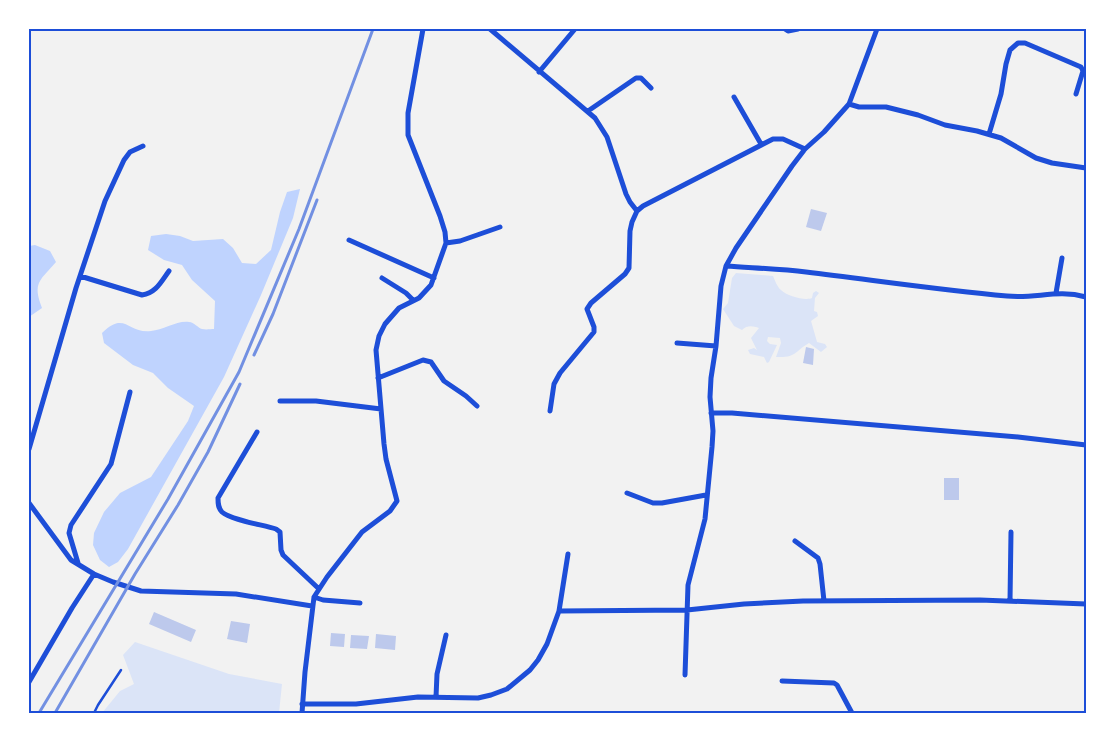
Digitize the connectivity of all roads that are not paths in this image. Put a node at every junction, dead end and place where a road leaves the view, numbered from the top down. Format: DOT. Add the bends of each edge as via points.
graph roads {
  1 [pos="422,29"];
  2 [pos="490,29"];
  3 [pos="575,29"];
  4 [pos="785,29"];
  5 [pos="798,29"];
  6 [pos="877,29"];
  7 [pos="539,72"];
  8 [pos="650,88"];
  9 [pos="1076,94"];
  10 [pos="734,98"];
  11 [pos="849,104"];
  12 [pos="588,111"];
  13 [pos="989,134"];
  14 [pos="761,144"];
  15 [pos="143,146"];
  16 [pos="805,149"];
  17 [pos="1086,168"];
  18 [pos="637,211"];
  19 [pos="500,227"];
  20 [pos="349,240"];
  21 [pos="446,243"];
  22 [pos="1062,258"];
  23 [pos="726,266"];
  24 [pos="169,271"];
  25 [pos="80,276"];
  26 [pos="382,278"];
  27 [pos="434,278"];
  28 [pos="1056,293"];
  29 [pos="1086,298"];
  30 [pos="413,300"];
  31 [pos="677,343"];
  32 [pos="716,346"];
  33 [pos="378,378"];
  34 [pos="130,392"];
  35 [pos="280,401"];
  36 [pos="477,406"];
  37 [pos="381,409"];
  38 [pos="550,411"];
  39 [pos="711,413"];
  40 [pos="257,432"];
  41 [pos="1086,445"];
  42 [pos="29,449"];
  43 [pos="627,493"];
  44 [pos="706,495"];
  45 [pos="29,503"];
  46 [pos="1012,532"];
  47 [pos="794,541"];
  48 [pos="568,554"];
  49 [pos="78,563"];
  50 [pos="94,574"];
  51 [pos="318,588"];
  52 [pos="314,597"];
  53 [pos="824,601"];
  54 [pos="1010,601"];
  55 [pos="360,603"];
  56 [pos="1086,604"];
  57 [pos="312,606"];
  58 [pos="687,610"];
  59 [pos="559,611"];
  60 [pos="446,635"];
  61 [pos="121,670"];
  62 [pos="685,675"];
  63 [pos="782,681"];
  64 [pos="29,682"];
  65 [pos="436,697"];
  66 [pos="302,704"];
  67 [pos="94,713"];
  68 [pos="302,713"];
  69 [pos="852,713"];
  1 -- 21 [label="street" via="408,112 408,135 440,216"];
  2 -- 7 [label="street"];
  3 -- 7 [label="street"];
  4 -- 5 [label="street"];
  6 -- 11 [label="street"];
  7 -- 12 [label="street"];
  8 -- 12 [label="street" via="641,78 636,78"];
  9 -- 13 [label="street" via="1084,71 1081,67 1018,43 1010,50 1002,94"];
  10 -- 14 [label="street"];
  11 -- 13 [label="street" via="895,109 945,125"];
  11 -- 16 [label="street"];
  12 -- 18 [label="street" via="607,137 626,194"];
  13 -- 17 [label="street" via="1036,158"];
  14 -- 16 [label="street" via="783,139"];
  14 -- 18 [label="street"];
  15 -- 25 [label="street" via="130,152 124,160 105,201"];
  16 -- 23 [label="street"];
  18 -- 38 [label="street" via="630,232 629,268 591,303 588,309 594,332 560,373 554,384"];
  19 -- 21 [label="street"];
  20 -- 27 [label="street"];
  21 -- 27 [label="street"];
  22 -- 28 [label="street"];
  23 -- 28 [label="street" via="806,272 1010,297"];
  23 -- 32 [label="street"];
  24 -- 25 [label="street" via="158,287 142,296"];
  25 -- 42 [label="street"];
  26 -- 30 [label="street"];
  27 -- 30 [label="street" via="426,292"];
  28 -- 29 [label="street"];
  30 -- 33 [label="street" via="400,308 378,336"];
  31 -- 32 [label="street"];
  32 -- 39 [label="street" via="711,378"];
  33 -- 36 [label="street" via="427,360 444,381"];
  33 -- 37 [label="street"];
  34 -- 49 [label="street" via="112,464 71,525 69,533"];
  35 -- 37 [label="street" via="316,401"];
  37 -- 51 [label="street" via="386,459 398,501 362,532"];
  39 -- 41 [label="street"];
  39 -- 44 [label="street" via="712,447"];
  40 -- 51 [label="street" via="218,498 218,505 231,517 276,528 280,532 283,556"];
  43 -- 44 [label="street" via="653,503"];
  44 -- 58 [label="street" via="705,519 688,585"];
  45 -- 49 [label="street" via="71,560"];
  46 -- 54 [label="street"];
  47 -- 53 [label="street" via="818,558"];
  48 -- 59 [label="street"];
  49 -- 50 [label="street"];
  50 -- 57 [label="street" via="142,591 236,594"];
  50 -- 64 [label="street"];
  51 -- 52 [label="street"];
  52 -- 55 [label="street"];
  52 -- 57 [label="street"];
  53 -- 54 [label="street"];
  53 -- 58 [label="street"];
  54 -- 56 [label="street"];
  57 -- 66 [label="street"];
  58 -- 59 [label="street"];
  58 -- 62 [label="street"];
  59 -- 65 [label="street" via="538,660 507,689 478,698"];
  60 -- 65 [label="street" via="437,674"];
  61 -- 67 [label="lane"];
  63 -- 69 [label="street" via="834,683"];
  65 -- 66 [label="street" via="356,704"];
  66 -- 68 [label="street"];
}
